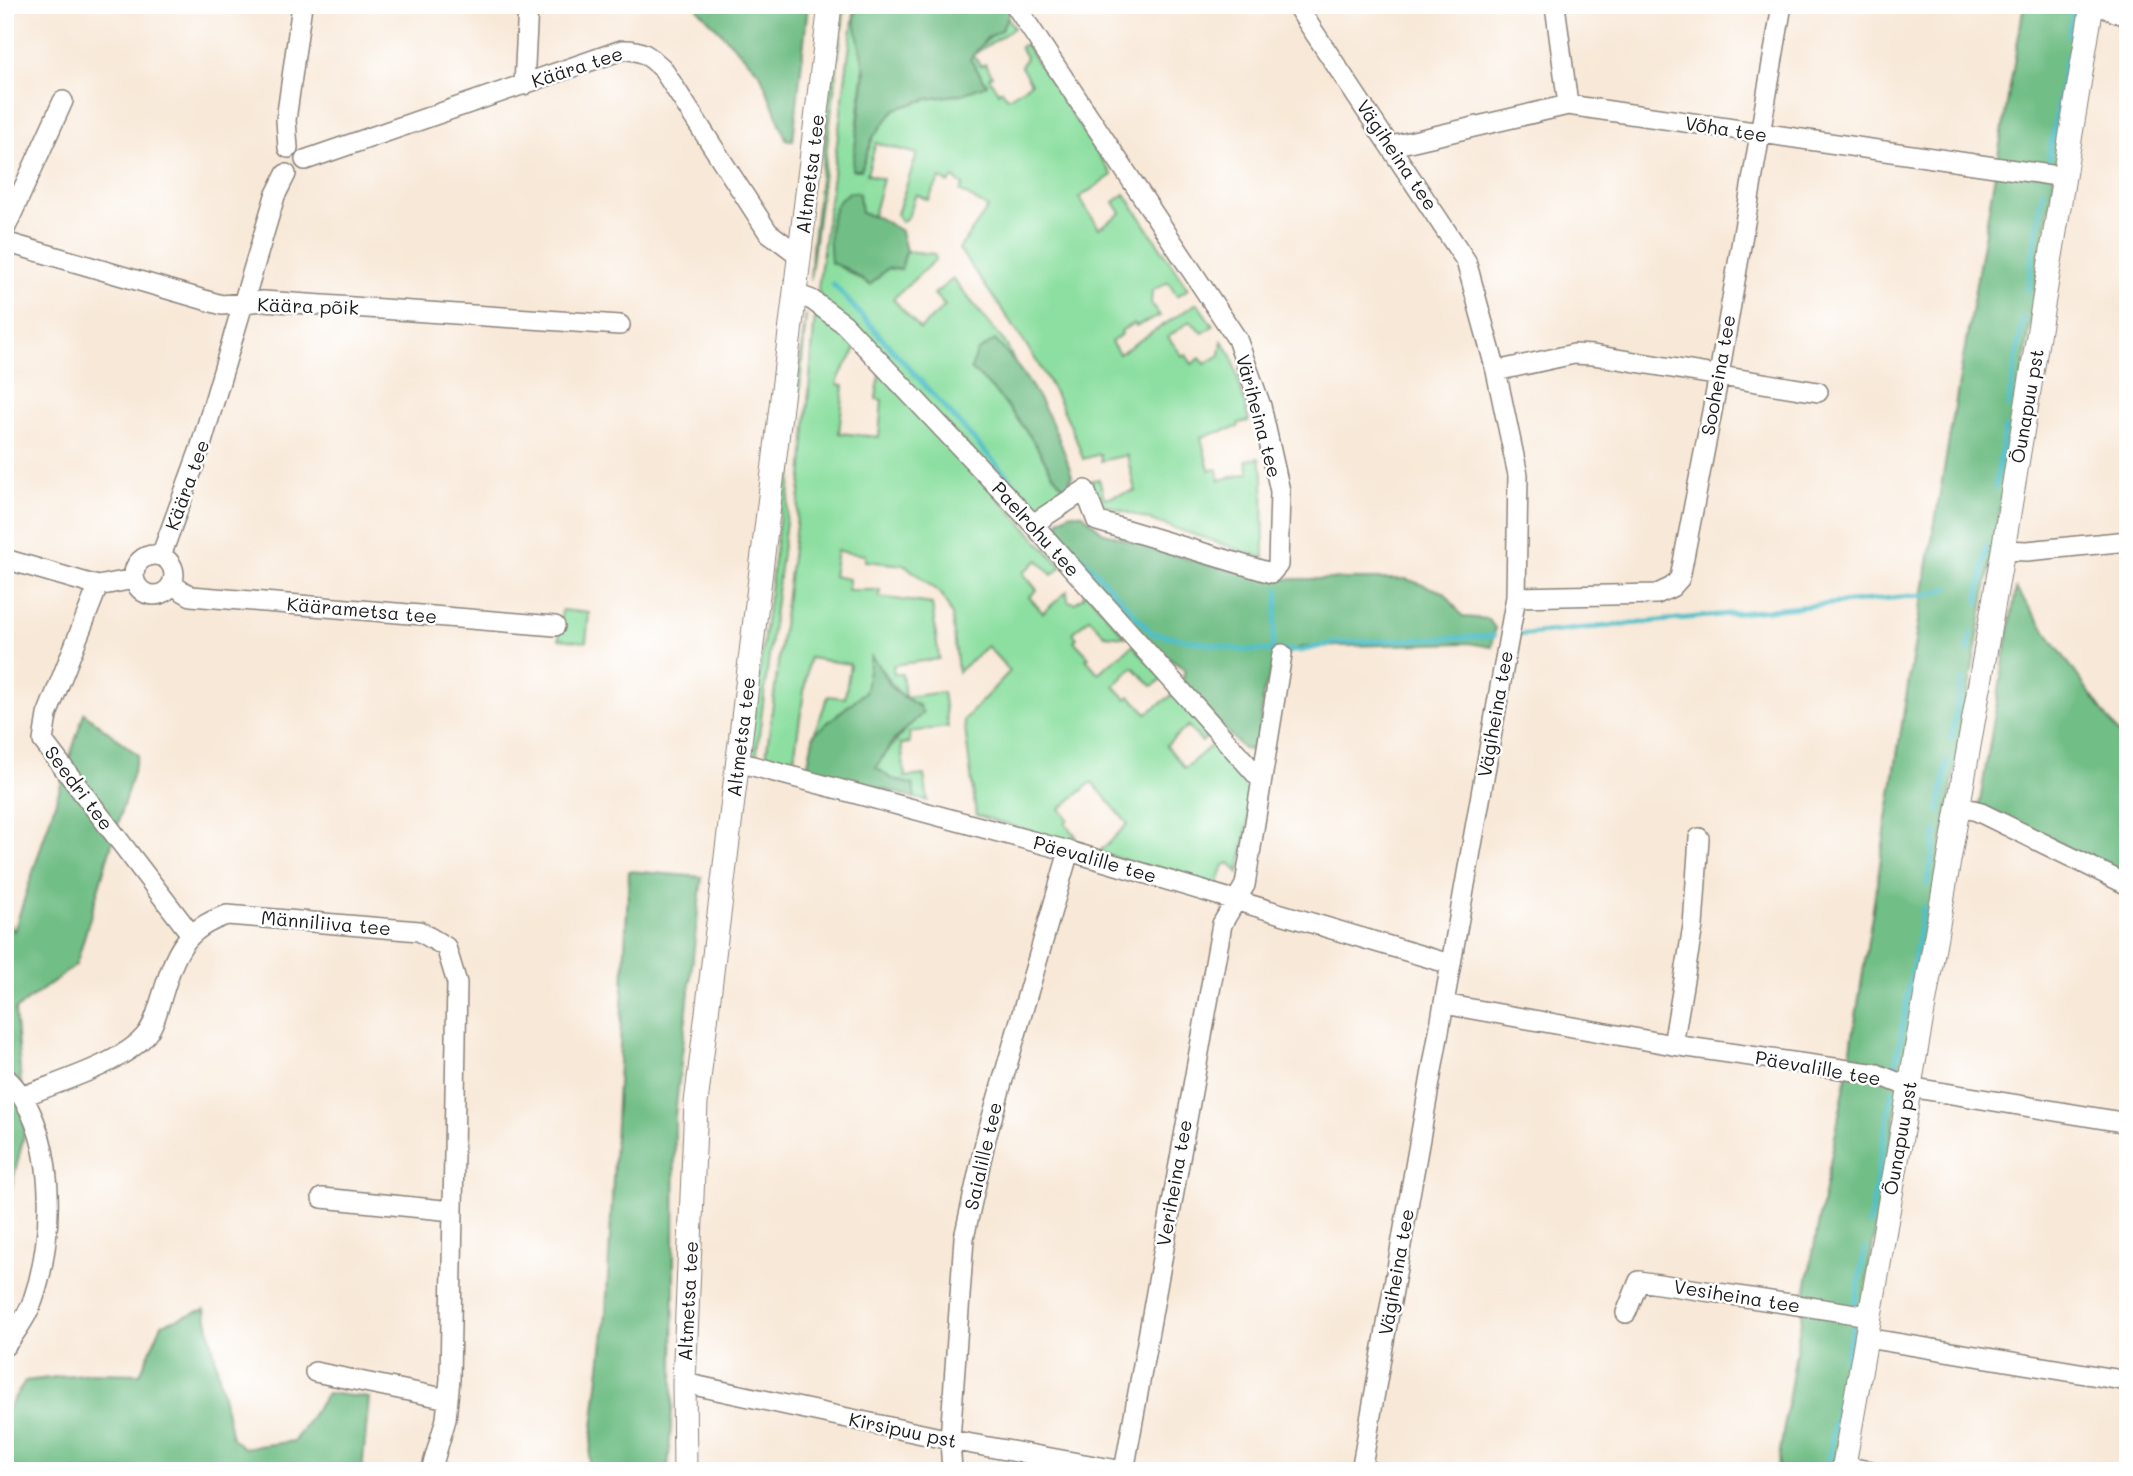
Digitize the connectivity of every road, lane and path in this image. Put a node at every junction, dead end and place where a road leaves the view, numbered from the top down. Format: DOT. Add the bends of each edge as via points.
graph roads {
  1 [pos="302,5"];
  2 [pos="528,5"];
  3 [pos="830,5"];
  4 [pos="1014,5"];
  5 [pos="1296,5"];
  6 [pos="1555,5"];
  7 [pos="1782,5"];
  8 [pos="2095,5"];
  9 [pos="2128,17"];
  10 [pos="524,85"];
  11 [pos="63,101"];
  12 [pos="1568,104"];
  13 [pos="1760,135"];
  14 [pos="1392,146"];
  15 [pos="288,148"];
  16 [pos="305,160"];
  17 [pos="286,174"];
  18 [pos="2064,177"];
  19 [pos="5,229"];
  20 [pos="5,242"];
  21 [pos="800,256"];
  22 [pos="796,294"];
  23 [pos="242,305"];
  24 [pos="620,325"];
  25 [pos="1496,370"];
  26 [pos="1719,375"];
  27 [pos="1818,392"];
  28 [pos="1033,524"];
  29 [pos="2128,541"];
  30 [pos="2003,550"];
  31 [pos="161,556"];
  32 [pos="5,559"];
  33 [pos="134,579"];
  34 [pos="172,585"];
  35 [pos="98,586"];
  36 [pos="1516,597"];
  37 [pos="555,626"];
  38 [pos="1282,654"];
  39 [pos="737,762"];
  40 [pos="1261,780"];
  41 [pos="1957,806"];
  42 [pos="1699,838"];
  43 [pos="1069,851"];
  44 [pos="2128,885"];
  45 [pos="1236,900"];
  46 [pos="190,933"];
  47 [pos="1450,964"];
  48 [pos="1444,1004"];
  49 [pos="1673,1045"];
  50 [pos="5,1077"];
  51 [pos="1909,1087"];
  52 [pos="24,1096"];
  53 [pos="2128,1123"];
  54 [pos="322,1198"];
  55 [pos="453,1211"];
  56 [pos="1626,1313"];
  57 [pos="1868,1327"];
  58 [pos="5,1346"];
  59 [pos="315,1372"];
  60 [pos="2128,1381"];
  61 [pos="684,1382"];
  62 [pos="448,1399"];
  63 [pos="950,1440"];
  64 [pos="1844,1469"];
  65 [pos="431,1471"];
  66 [pos="685,1471"];
  67 [pos="952,1471"];
  68 [pos="1124,1471"];
  69 [pos="1361,1471"];
  70 [pos="1871,1471"];
  1 -- 15 [label="street" via="286,120"];
  2 -- 10 [label="street"];
  3 -- 21 [label="street, Altmetsa tee"];
  4 -- 28 [label="street, Väriheina tee" via="1237,339 1261,406 1280,491 1278,565 1270,573 1097,521 1086,490"];
  5 -- 14 [label="street, Vägiheina tee"];
  6 -- 12 [label="street"];
  7 -- 13 [label="street, Sooheina tee"];
  8 -- 9 [label="street"];
  8 -- 18 [label="street, Õunapuu pst"];
  10 -- 16 [label="street, Käära tee"];
  10 -- 21 [label="street, Käära tee" via="622,50 648,54 662,68 768,232"];
  11 -- 19 [label="street"];
  12 -- 13 [label="street, Võha tee"];
  12 -- 14 [label="street, Võha tee"];
  13 -- 18 [label="street, Võha tee"];
  13 -- 26 [label="street, Sooheina tee"];
  14 -- 25 [label="street, Vägiheina tee" via="1466,261"];
  15 -- 16 [label="street" via="299,150"];
  15 -- 17 [label="street" via="278,160"];
  16 -- 17 [label="street" via="300,172"];
  17 -- 23 [label="street, Käära tee"];
  18 -- 30 [label="street, Õunapuu pst"];
  20 -- 23 [label="street, Käära põik" via="222,305"];
  21 -- 22 [label="street, Altmetsa tee"];
  22 -- 28 [label="street, Paelrohu tee" via="844,324"];
  22 -- 39 [label="street, Altmetsa tee"];
  23 -- 24 [label="street, Käära põik" via="263,301"];
  23 -- 31 [label="street, Käära tee" via="200,449"];
  25 -- 26 [label="street" via="1593,355"];
  25 -- 36 [label="street, Vägiheina tee" via="1518,475"];
  26 -- 27 [label="street"];
  26 -- 36 [label="street, Sooheina tee" via="1684,564 1672,587 1645,595"];
  28 -- 40 [label="street, Paelrohu tee"];
  29 -- 30 [label="street"];
  30 -- 41 [label="street, Õunapuu pst"];
  31 -- 33 [label="street" via="144,557 135,567"];
  31 -- 34 [label="street" via="172,565"];
  32 -- 35 [label="street"];
  33 -- 34 [label="street" via="148,594 162,594"];
  33 -- 35 [label="street"];
  34 -- 37 [label="street, Käärametsa tee" via="191,596"];
  35 -- 46 [label="street, Seedri tee" via="47,715 43,741"];
  36 -- 47 [label="street, Vägiheina tee"];
  38 -- 40 [label="street"];
  39 -- 43 [label="street, Päevalille tee"];
  39 -- 61 [label="street, Altmetsa tee" via="696,1103"];
  40 -- 45 [label="street" via="1245,885"];
  41 -- 44 [label="street" via="1977,811"];
  41 -- 51 [label="street, Õunapuu pst"];
  42 -- 49 [label="street" via="1693,926"];
  43 -- 45 [label="street, Päevalille tee"];
  43 -- 63 [label="street, Saialille tee" via="986,1138 964,1238"];
  45 -- 47 [label="street, Päevalille tee"];
  45 -- 68 [label="street, Veriheina tee" via="1222,924"];
  46 -- 52 [label="street" via="168,978 154,1022 137,1045"];
  46 -- 55 [label="street, Männiliiva tee" via="228,915 419,931 446,947 457,983"];
  47 -- 48 [label="street, Vägiheina tee"];
  48 -- 49 [label="street, Päevalille tee"];
  48 -- 69 [label="street, Vägiheina tee"];
  49 -- 51 [label="street, Päevalille tee" via="1877,1074"];
  50 -- 52 [label="street"];
  51 -- 53 [label="street, Päevalille tee"];
  51 -- 57 [label="street, Õunapuu pst"];
  52 -- 58 [label="street" via="43,1154 47,1238 32,1302"];
  54 -- 55 [label="street"];
  55 -- 62 [label="street, Männiliiva tee"];
  56 -- 57 [label="street, Vesiheina tee" via="1639,1281"];
  57 -- 60 [label="street, Vesiheina tee"];
  57 -- 64 [label="street, Õunapuu pst"];
  59 -- 62 [label="street"];
  61 -- 63 [label="street, Kirsipuu pst"];
  61 -- 66 [label="street, Altmetsa tee"];
  62 -- 65 [label="street, Männiliiva tee"];
  63 -- 67 [label="street, Saialille tee"];
  63 -- 68 [label="street, Kirsipuu pst"];
  64 -- 70 [label="street"];
}
